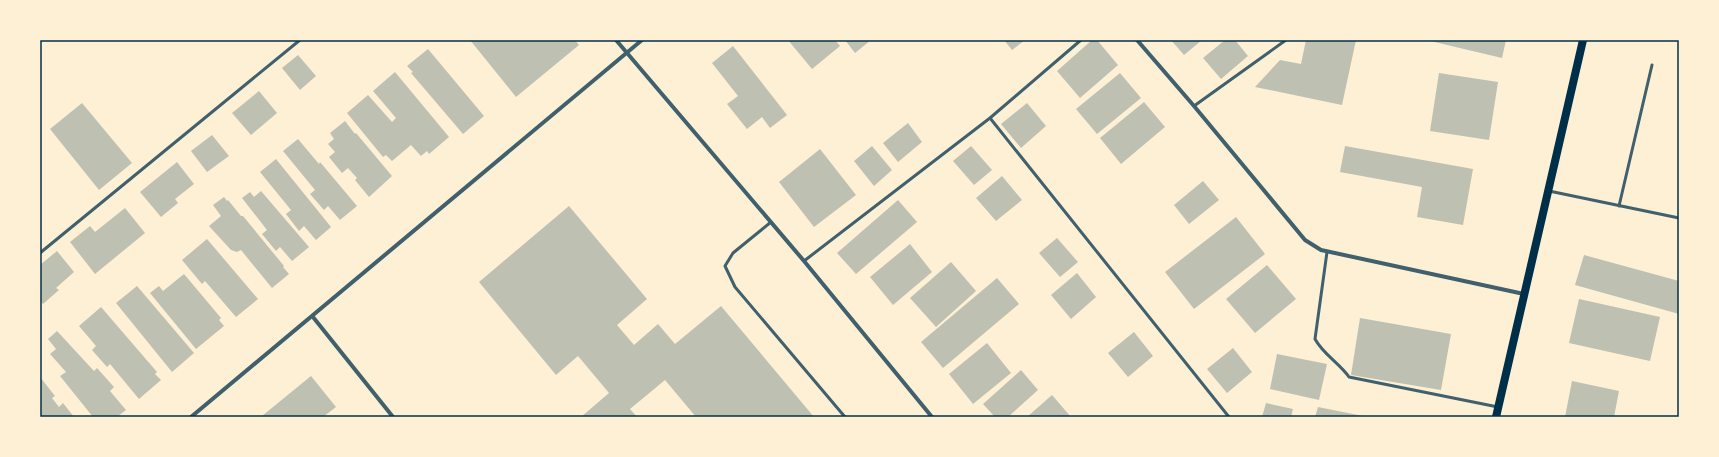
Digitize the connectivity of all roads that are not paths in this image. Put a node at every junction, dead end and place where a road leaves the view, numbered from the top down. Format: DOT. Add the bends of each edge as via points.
graph roads {
  1 [pos="300,40"];
  2 [pos="616,40"];
  3 [pos="642,40"];
  4 [pos="1081,40"];
  5 [pos="1138,40"];
  6 [pos="1286,40"];
  7 [pos="1583,40"];
  8 [pos="627,53"];
  9 [pos="1652,65"];
  10 [pos="1194,106"];
  11 [pos="990,118"];
  12 [pos="1548,191"];
  13 [pos="1619,206"];
  14 [pos="1679,218"];
  15 [pos="771,222"];
  16 [pos="1327,252"];
  17 [pos="40,253"];
  18 [pos="804,261"];
  19 [pos="1524,294"];
  20 [pos="313,317"];
  21 [pos="1498,407"];
  22 [pos="191,417"];
  23 [pos="393,417"];
  24 [pos="845,417"];
  25 [pos="932,417"];
  26 [pos="1229,417"];
  27 [pos="1496,417"];
  1 -- 17 [label="lane"];
  2 -- 8 [label="street"];
  3 -- 8 [label="street"];
  4 -- 11 [label="lane"];
  5 -- 10 [label="street"];
  6 -- 10 [label="lane"];
  7 -- 12 [label="main road"];
  8 -- 15 [label="street"];
  8 -- 20 [label="street"];
  9 -- 13 [label="lane"];
  10 -- 16 [label="street" via="1304,240"];
  11 -- 18 [label="lane"];
  11 -- 26 [label="lane"];
  12 -- 13 [label="lane"];
  12 -- 19 [label="main road"];
  13 -- 14 [label="lane"];
  15 -- 18 [label="street"];
  15 -- 24 [label="lane" via="733,253 726,266 728,274 735,287"];
  16 -- 19 [label="street"];
  16 -- 21 [label="lane" via="1315,339 1342,366 1349,377"];
  18 -- 25 [label="street"];
  19 -- 21 [label="main road"];
  20 -- 22 [label="street"];
  20 -- 23 [label="street"];
  21 -- 27 [label="main road"];
}
